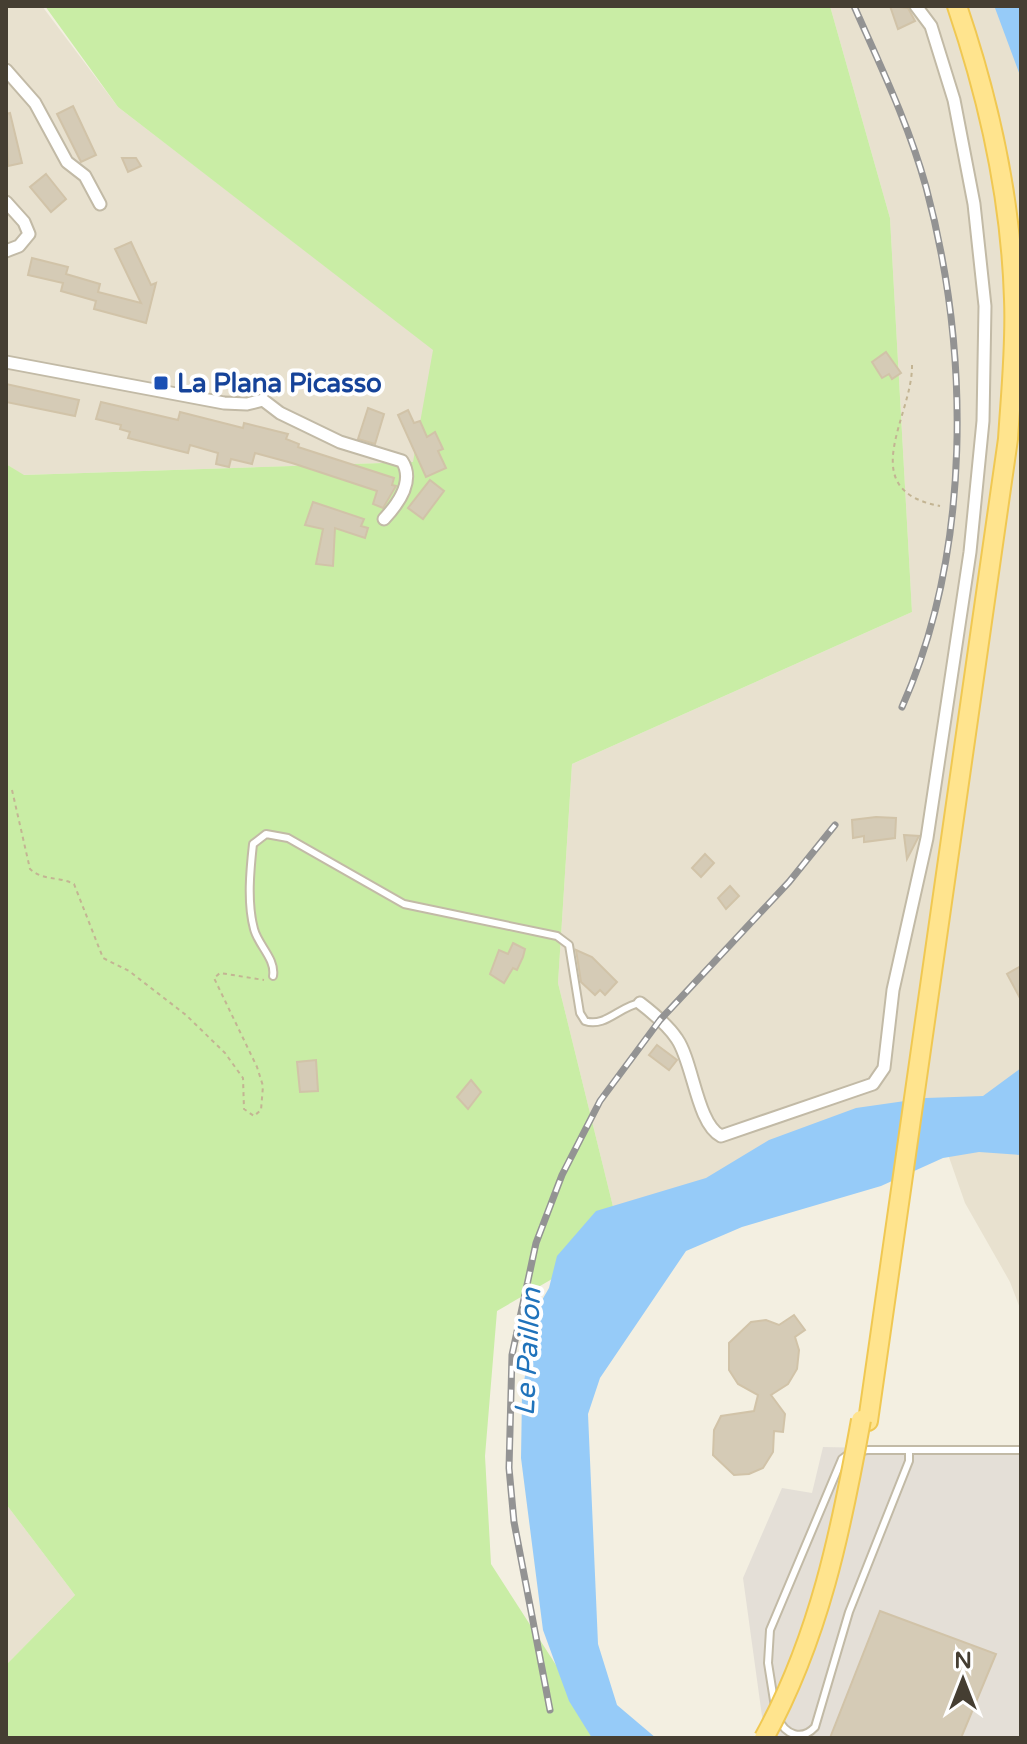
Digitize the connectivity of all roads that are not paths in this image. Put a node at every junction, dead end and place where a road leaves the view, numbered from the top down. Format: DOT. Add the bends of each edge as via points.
graph roads {
  1 [pos="916,6"];
  2 [pos="947,6"];
  3 [pos="957,6"];
  4 [pos="6,70"];
  5 [pos="6,202"];
  6 [pos="100,204"];
  7 [pos="6,251"];
  8 [pos="6,362"];
  9 [pos="384,519"];
  10 [pos="273,976"];
  11 [pos="640,1003"];
  12 [pos="917,1050"];
  13 [pos="864,1420"];
  14 [pos="1021,1450"];
  15 [pos="909,1451"];
  16 [pos="764,1738"];
  17 [pos="773,1738"];
  1 -- 11 [label="street" via="938,47 972,190 985,306 983,421 970,552 927,838 893,990 884,1068 873,1084 721,1136 711,1128 676,1037"];
  2 -- 12 [label="main road" via="976,102 1002,246 1002,361 998,439"];
  3 -- 12 [label="main road" via="985,101 1012,248 1013,363 1008,439"];
  4 -- 6 [label="street" via="35,103 67,162 85,176"];
  5 -- 7 [label="street" via="29,234"];
  8 -- 9 [label="street" via="224,403 263,400 340,442 402,461 405,484"];
  10 -- 11 [label="lane" via="251,908 253,844 266,834 288,838 404,904 557,936 569,945 585,1021 602,1022"];
  12 -- 13 [label="main road"];
  13 -- 16 [label="main road, bridge" via="823,1599"];
  13 -- 17 [label="main road" via="847,1540 830,1605"];
  14 -- 15 [label="lane"];
  15 -- 15 [label="lane" via="850,1453 836,1467 769,1635 773,1697 780,1723 789,1733 803,1735 815,1727 849,1612"];
}
